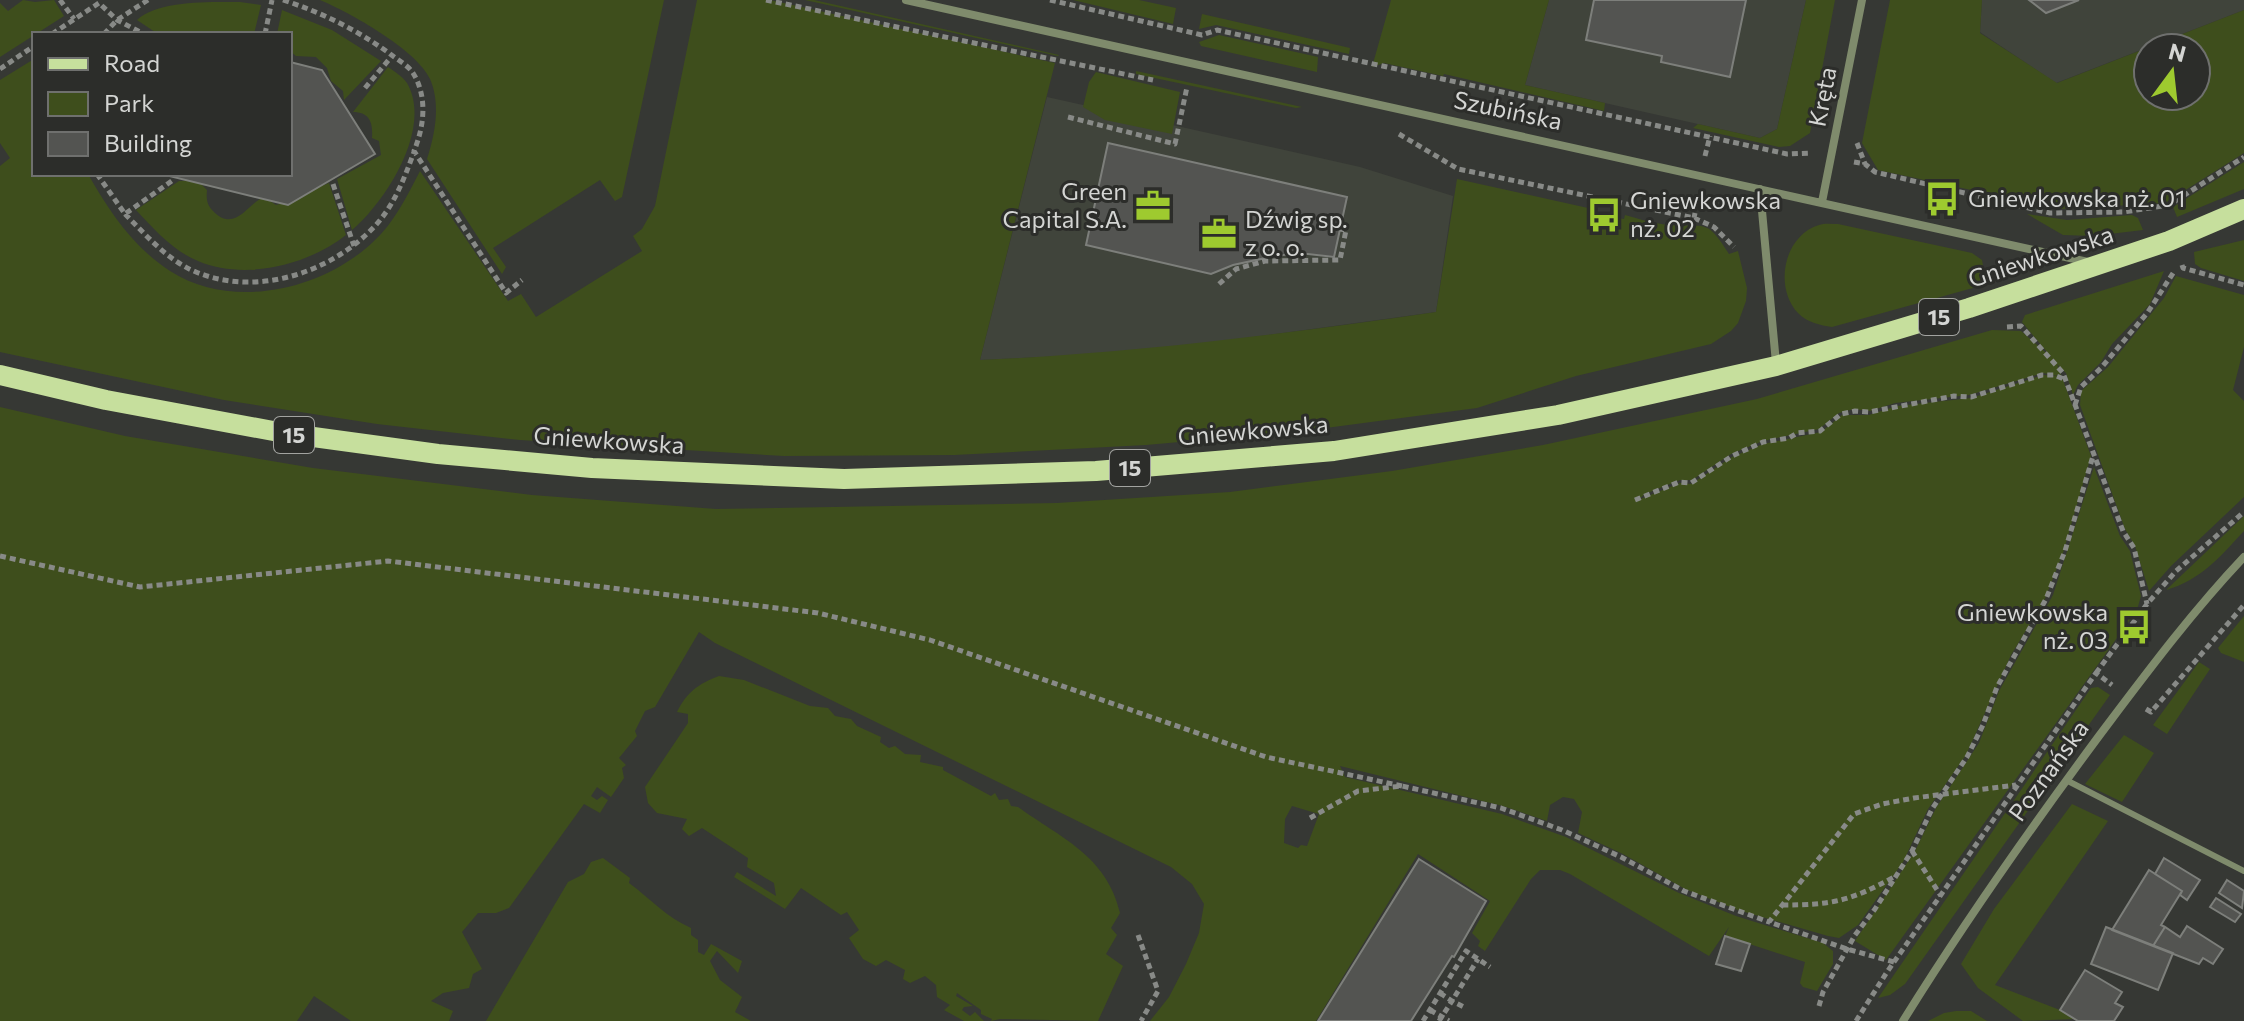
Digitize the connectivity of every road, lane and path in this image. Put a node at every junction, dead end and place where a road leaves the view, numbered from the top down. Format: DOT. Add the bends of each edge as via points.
graph roads {
  1 [pos="60,0"];
  2 [pos="148,0"];
  3 [pos="272,0"];
  4 [pos="283,0"];
  5 [pos="906,0"];
  6 [pos="1050,0"];
  7 [pos="1862,0"];
  8 [pos="98,1"];
  9 [pos="74,19"];
  10 [pos="117,20"];
  11 [pos="55,32"];
  12 [pos="106,32"];
  13 [pos="140,32"];
  14 [pos="265,32"];
  15 [pos="32,47"];
  16 [pos="392,56"];
  17 [pos="0,69"];
  18 [pos="1187,87"];
  19 [pos="365,88"];
  20 [pos="1068,117"];
  21 [pos="1398,133"];
  22 [pos="1710,136"];
  23 [pos="414,151"];
  24 [pos="1812,153"];
  25 [pos="1705,157"];
  26 [pos="2244,157"];
  27 [pos="1854,162"];
  28 [pos="98,176"];
  29 [pos="173,180"];
  30 [pos="333,184"];
  31 [pos="1760,189"];
  32 [pos="1822,202"];
  33 [pos="2244,209"];
  34 [pos="125,214"];
  35 [pos="1340,229"];
  36 [pos="354,246"];
  37 [pos="1734,247"];
  38 [pos="2179,261"];
  39 [pos="2100,265"];
  40 [pos="522,280"];
  41 [pos="1219,284"];
  42 [pos="1969,308"];
  43 [pos="1776,366"];
  44 [pos="0,375"];
  45 [pos="2066,380"];
  46 [pos="2075,406"];
  47 [pos="2093,456"];
  48 [pos="1635,500"];
  49 [pos="2244,512"];
  50 [pos="0,556"];
  51 [pos="2244,557"];
  52 [pos="2147,604"];
  53 [pos="2096,673"];
  54 [pos="2066,780"];
  55 [pos="2017,785"];
  56 [pos="1402,786"];
  57 [pos="1941,796"];
  58 [pos="1310,818"];
  59 [pos="1912,851"];
  60 [pos="2244,871"];
  61 [pos="1895,876"];
  62 [pos="1941,896"];
  63 [pos="1782,905"];
  64 [pos="1769,922"];
  65 [pos="1138,935"];
  66 [pos="1847,949"];
  67 [pos="1478,959"];
  68 [pos="1894,962"];
  69 [pos="1490,967"];
  70 [pos="1440,993"];
  71 [pos="1452,1001"];
  72 [pos="1819,1006"];
  73 [pos="1464,1007"];
  74 [pos="1430,1010"];
  75 [pos="1440,1019"];
  76 [pos="1141,1021"];
  77 [pos="1423,1021"];
  78 [pos="1449,1021"];
  79 [pos="1903,1021"];
  1 -- 9 [label="path"];
  2 -- 10 [label="path"];
  3 -- 14 [label="path"];
  4 -- 16 [label="path" via="336,19"];
  5 -- 31 [label="street, Szubińska"];
  6 -- 22 [label="path" via="1202,35 1217,30"];
  7 -- 32 [label="street, Kręta"];
  8 -- 9 [label="path"];
  8 -- 10 [label="path"];
  9 -- 11 [label="path"];
  10 -- 12 [label="path"];
  10 -- 13 [label="path"];
  15 -- 17 [label="path"];
  16 -- 19 [label="path"];
  16 -- 23 [label="path" via="412,71 420,91 422,133"];
  18 -- 20 [label="path" via="1175,144"];
  21 -- 37 [label="path" via="1458,169 1695,215"];
  22 -- 24 [label="path" via="1787,154"];
  22 -- 25 [label="path"];
  23 -- 36 [label="path" via="398,193 376,226"];
  23 -- 40 [label="path" via="506,293"];
  26 -- 27 [label="path" via="2169,205 2050,213 1875,172"];
  28 -- 34 [label="path"];
  29 -- 34 [label="path"];
  30 -- 36 [label="path"];
  31 -- 32 [label="street, Szubińska"];
  31 -- 43 [label="street"];
  32 -- 39 [label="street, Szubińska"];
  33 -- 39 [label="main road, Gniewkowska / 15"];
  34 -- 36 [label="path" via="161,251 196,272 230,281 271,282 311,270"];
  35 -- 41 [label="path" via="1346,230 1340,260 1265,261 1236,269"];
  38 -- 46 [label="path" via="2148,312 2081,387"];
  39 -- 42 [label="main road, Gniewkowska / 15"];
  42 -- 43 [label="main road, Gniewkowska / 15"];
  42 -- 45 [label="path" via="1979,329 2021,326"];
  43 -- 44 [label="main road, Gniewkowska / 15" via="1558,415 1334,451 1096,471 844,479 592,468 438,454 284,433"];
  45 -- 46 [label="path"];
  45 -- 48 [label="path" via="2042,375 1971,397 1841,414 1820,431 1763,442 1691,483 1679,482"];
  46 -- 47 [label="path"];
  47 -- 52 [label="path" via="2134,548"];
  47 -- 57 [label="path" via="2046,599 1997,687 1967,757"];
  49 -- 52 [label="path"];
  50 -- 56 [label="path" via="140,587 388,561 818,613 930,640 1266,757"];
  51 -- 54 [label="street, Poznańska" via="2169,642"];
  52 -- 53 [label="path"];
  54 -- 60 [label="lane"];
  54 -- 79 [label="street, Poznańska"];
  55 -- 57 [label="path"];
  56 -- 58 [label="path" via="1358,791"];
  56 -- 64 [label="path" via="1501,808 1562,830 1684,891"];
  57 -- 59 [label="path"];
  57 -- 63 [label="path" via="1882,804 1854,814"];
  59 -- 61 [label="path"];
  59 -- 62 [label="path"];
  61 -- 63 [label="path" via="1825,905"];
  61 -- 66 [label="path"];
  63 -- 64 [label="path"];
  64 -- 66 [label="path"];
  65 -- 76 [label="path" via="1158,991"];
  66 -- 68 [label="path"];
  66 -- 72 [label="path"];
  67 -- 69 [label="path"];
  67 -- 70 [label="path" via="1463,949"];
  67 -- 71 [label="path"];
  70 -- 71 [label="path"];
  70 -- 74 [label="path"];
  71 -- 73 [label="path"];
  71 -- 75 [label="path"];
  74 -- 75 [label="path"];
  74 -- 77 [label="path"];
  75 -- 78 [label="path"];
}
